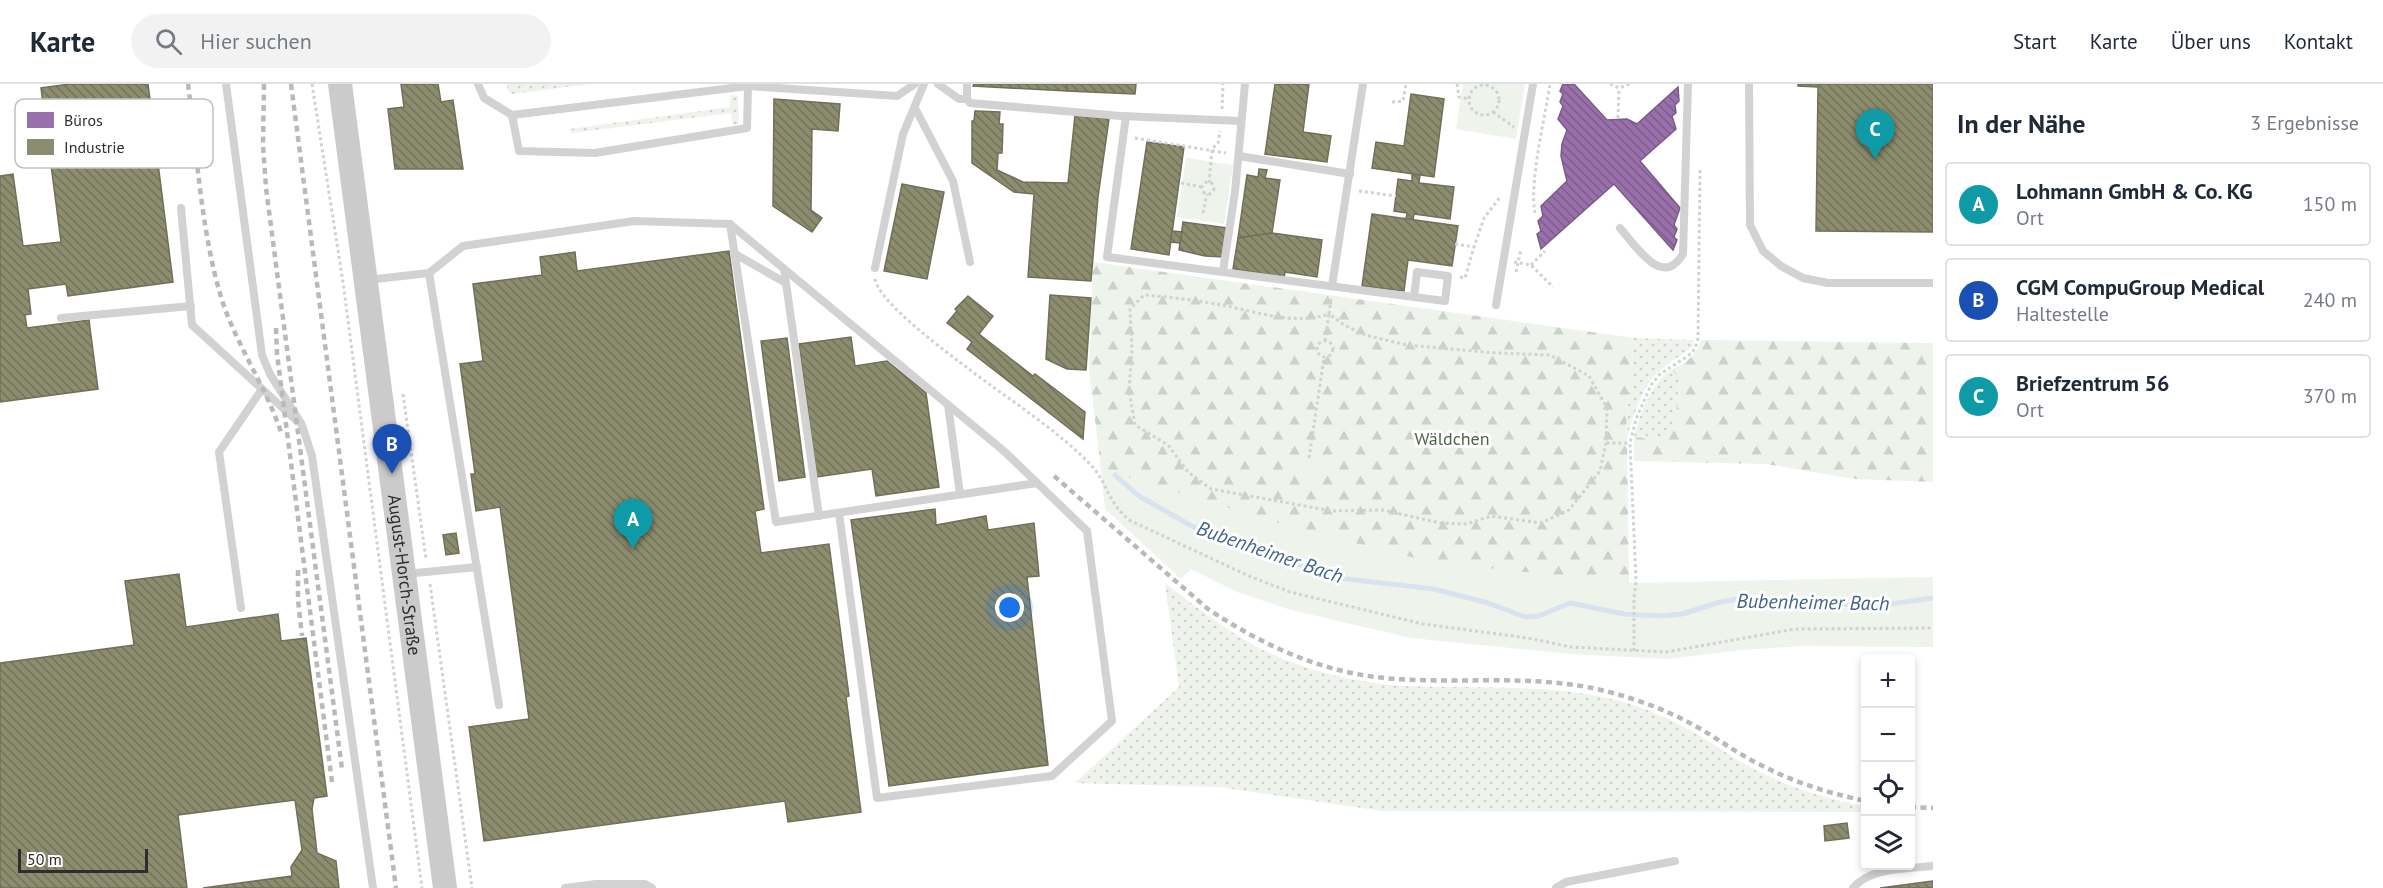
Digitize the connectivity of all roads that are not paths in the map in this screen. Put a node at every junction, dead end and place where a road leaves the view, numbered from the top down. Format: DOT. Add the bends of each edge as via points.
graph roads {
  1 [pos="226,84"];
  2 [pos="340,84"];
  3 [pos="478,84"];
  4 [pos="915,84"];
  5 [pos="924,84"];
  6 [pos="938,84"];
  7 [pos="967,84"];
  8 [pos="1245,84"];
  9 [pos="1363,84"];
  10 [pos="1533,84"];
  11 [pos="1688,84"];
  12 [pos="1749,84"];
  13 [pos="748,86"];
  14 [pos="760,86"];
  15 [pos="967,99"];
  16 [pos="915,108"];
  17 [pos="512,115"];
  18 [pos="1126,116"];
  19 [pos="1241,121"];
  20 [pos="1239,156"];
  21 [pos="1350,174"];
  22 [pos="181,208"];
  23 [pos="730,224"];
  24 [pos="1620,228"];
  25 [pos="735,254"];
  26 [pos="970,262"];
  27 [pos="784,268"];
  28 [pos="876,268"];
  29 [pos="1223,271"];
  30 [pos="429,273"];
  31 [pos="366,280"];
  32 [pos="786,283"];
  33 [pos="1933,283"];
  34 [pos="1332,286"];
  35 [pos="1414,297"];
  36 [pos="1496,305"];
  37 [pos="191,306"];
  38 [pos="61,318"];
  39 [pos="262,389"];
  40 [pos="948,405"];
  41 [pos="302,425"];
  42 [pos="1037,483"];
  43 [pos="960,494"];
  44 [pos="839,513"];
  45 [pos="819,516"];
  46 [pos="477,567"];
  47 [pos="416,573"];
  48 [pos="241,608"];
  49 [pos="499,705"];
  50 [pos="1675,861"];
  51 [pos="1933,866"];
  52 [pos="373,888"];
  53 [pos="445,888"];
  54 [pos="565,888"];
  55 [pos="652,888"];
  56 [pos="1556,888"];
  57 [pos="1853,888"];
  1 -- 41 [label="lane" via="262,355"];
  2 -- 31 [label="main road, August-Horch-Straße"];
  3 -- 17 [label="lane" via="484,98"];
  4 -- 14 [label="lane" via="897,96"];
  5 -- 16 [label="lane"];
  6 -- 15 [label="lane" via="959,99"];
  7 -- 15 [label="lane"];
  8 -- 19 [label="lane"];
  9 -- 21 [label="lane"];
  10 -- 36 [label="lane"];
  11 -- 24 [label="lane" via="1683,254 1671,267 1659,267"];
  12 -- 33 [label="lane" via="1750,225 1763,251 1781,267 1803,278 1828,283"];
  13 -- 14 [label="lane"];
  13 -- 17 [label="lane"];
  13 -- 17 [label="lane" via="747,128 595,153 519,151"];
  15 -- 18 [label="lane" via="970,103"];
  16 -- 26 [label="lane" via="953,182"];
  16 -- 28 [label="lane" via="903,134"];
  18 -- 19 [label="lane"];
  18 -- 29 [label="lane" via="1107,257"];
  19 -- 20 [label="lane"];
  20 -- 21 [label="lane"];
  20 -- 29 [label="lane"];
  21 -- 34 [label="lane"];
  22 -- 37 [label="lane"];
  23 -- 25 [label="lane"];
  23 -- 27 [label="lane"];
  23 -- 30 [label="lane" via="634,221 463,246"];
  25 -- 32 [label="lane"];
  25 -- 45 [label="lane" via="776,522"];
  27 -- 32 [label="lane"];
  27 -- 40 [label="lane"];
  29 -- 34 [label="lane"];
  30 -- 31 [label="lane"];
  30 -- 46 [label="lane"];
  31 -- 47 [label="main road, August-Horch-Straße"];
  32 -- 45 [label="lane"];
  34 -- 35 [label="lane"];
  35 -- 35 [label="lane" via="1445,301 1448,276 1417,272"];
  37 -- 38 [label="lane"];
  37 -- 39 [label="lane" via="192,325"];
  39 -- 41 [label="lane"];
  39 -- 48 [label="lane" via="219,452"];
  40 -- 42 [label="lane"];
  40 -- 43 [label="lane"];
  41 -- 52 [label="lane" via="312,456"];
  42 -- 43 [label="lane"];
  42 -- 44 [label="lane" via="1087,531 1112,721 1052,776 878,798"];
  43 -- 44 [label="lane"];
  44 -- 45 [label="lane"];
  46 -- 47 [label="lane"];
  46 -- 49 [label="lane"];
  47 -- 53 [label="main road, August-Horch-Straße"];
  50 -- 56 [label="lane" via="1566,882"];
  51 -- 57 [label="lane" via="1871,874"];
  54 -- 55 [label="lane" via="645,884"];
}
